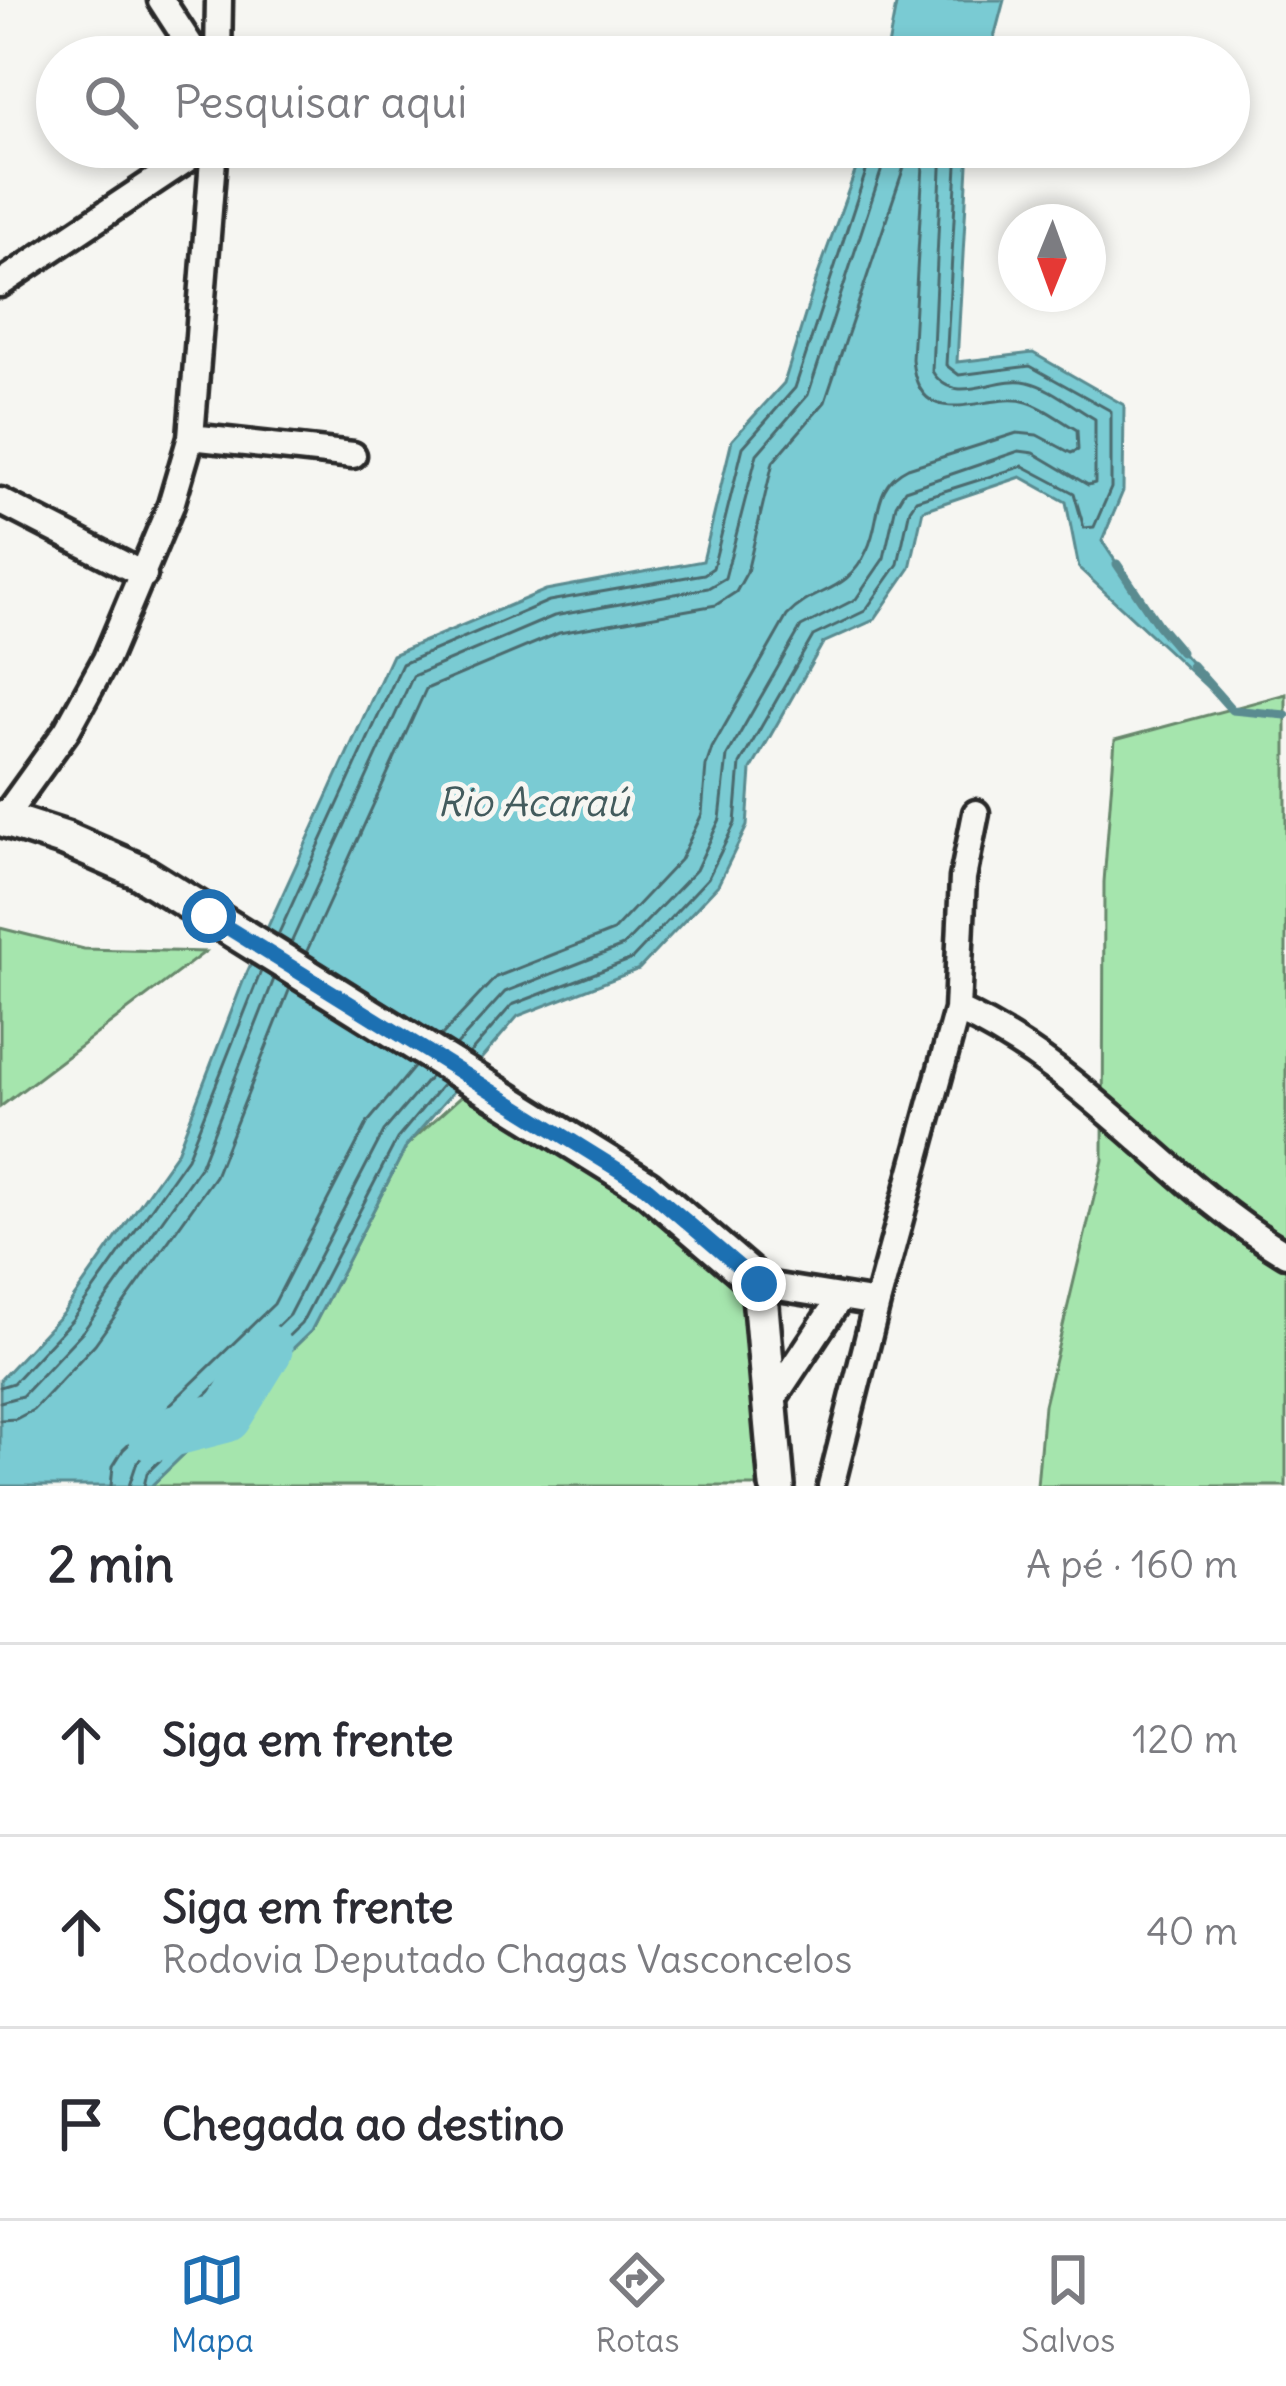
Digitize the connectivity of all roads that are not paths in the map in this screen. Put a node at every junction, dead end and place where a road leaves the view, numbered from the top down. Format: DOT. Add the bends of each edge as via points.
graph roads {
  1 [pos="161,0"];
  2 [pos="219,0"];
  3 [pos="184,36"];
  4 [pos="218,36"];
  5 [pos="177,168"];
  6 [pos="208,168"];
  7 [pos="0,284"];
  8 [pos="191,437"];
  9 [pos="353,455"];
  10 [pos="0,501"];
  11 [pos="144,575"];
  12 [pos="976,813"];
  13 [pos="1,818"];
  14 [pos="957,1010"];
  15 [pos="1286,1254"];
  16 [pos="759,1284"];
  17 [pos="840,1298"];
  18 [pos="878,1303"];
  19 [pos="771,1402"];
  20 [pos="777,1486"];
  21 [pos="831,1486"];
  1 -- 3 [label="street"];
  2 -- 4 [label="street"];
  5 -- 7 [label="street"];
  6 -- 8 [label="street"];
  8 -- 9 [label="street"];
  8 -- 11 [label="street"];
  10 -- 11 [label="street"];
  11 -- 13 [label="street" via="67,730"];
  12 -- 14 [label="street" via="963,878"];
  13 -- 16 [label="main road" via="138,871 646,1187"];
  14 -- 15 [label="street" via="1054,1066 1210,1205"];
  14 -- 18 [label="street"];
  16 -- 17 [label="street"];
  16 -- 19 [label="main road"];
  17 -- 18 [label="street"];
  17 -- 19 [label="street"];
  18 -- 21 [label="street"];
  19 -- 20 [label="main road"];
}
